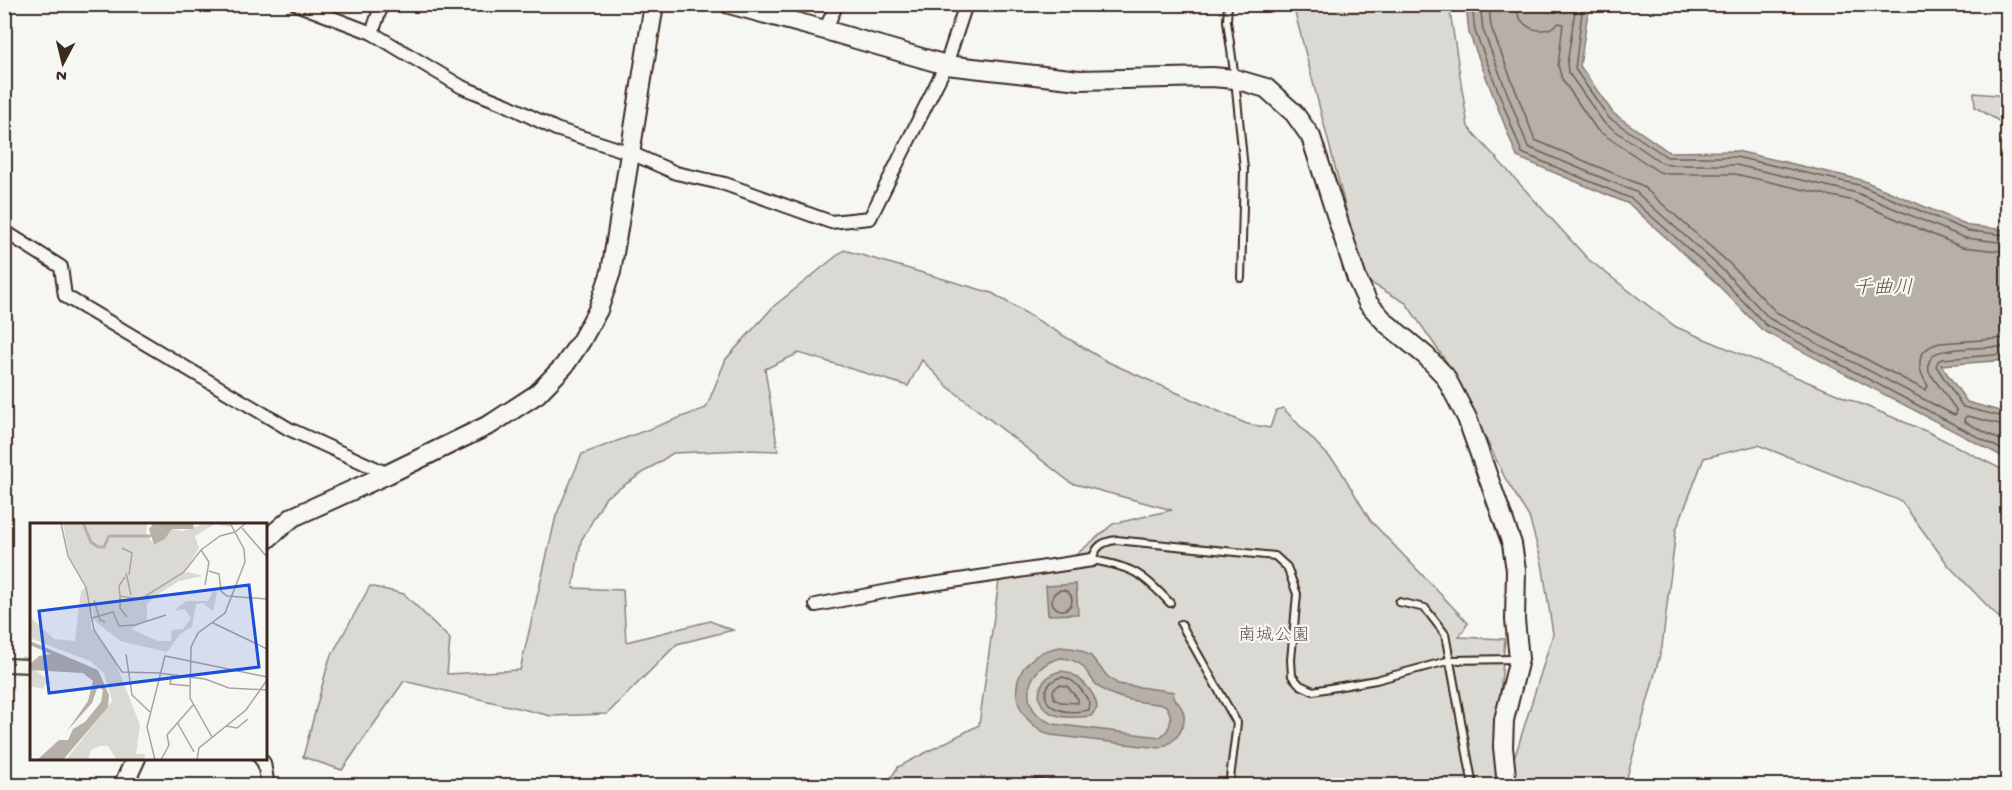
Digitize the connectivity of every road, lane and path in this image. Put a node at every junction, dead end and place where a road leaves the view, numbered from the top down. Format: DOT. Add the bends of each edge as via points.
graph roads {
  1 [pos="296,4"];
  2 [pos="382,4"];
  3 [pos="654,4"];
  4 [pos="729,4"];
  5 [pos="837,4"];
  6 [pos="966,4"];
  7 [pos="1227,4"];
  8 [pos="825,30"];
  9 [pos="372,33"];
  10 [pos="945,65"];
  11 [pos="1235,79"];
  12 [pos="631,153"];
  13 [pos="4,231"];
  14 [pos="1241,278"];
  15 [pos="388,474"];
  16 [pos="267,539"];
  17 [pos="1092,560"];
  18 [pos="1399,602"];
  19 [pos="1170,603"];
  20 [pos="816,605"];
  21 [pos="1181,624"];
  22 [pos="1519,659"];
  23 [pos="1451,660"];
  24 [pos="4,665"];
  25 [pos="30,666"];
  26 [pos="136,760"];
  27 [pos="261,760"];
  28 [pos="123,786"];
  29 [pos="268,786"];
  30 [pos="1033,786"];
  31 [pos="1064,786"];
  32 [pos="1229,786"];
  33 [pos="1473,786"];
  34 [pos="1507,786"];
  1 -- 9 [label="street"];
  2 -- 9 [label="street"];
  3 -- 12 [label="street"];
  4 -- 8 [label="street"];
  5 -- 8 [label="street"];
  6 -- 10 [label="street"];
  7 -- 11 [label="lane"];
  8 -- 10 [label="street"];
  9 -- 12 [label="street" via="462,87 556,129"];
  10 -- 11 [label="street" via="1078,80"];
  10 -- 12 [label="street" via="870,218 831,222 725,184 676,173"];
  11 -- 14 [label="lane" via="1244,169"];
  11 -- 22 [label="street" via="1266,88 1294,113 1311,137 1368,303 1445,376 1467,418 1512,544"];
  12 -- 15 [label="street" via="611,272 598,310 564,366 537,394 491,424"];
  13 -- 15 [label="street" via="61,267 65,296 289,429"];
  15 -- 16 [label="street" via="293,517"];
  17 -- 19 [label="lane" via="1127,567 1143,576"];
  17 -- 20 [label="street"];
  17 -- 23 [label="lane" via="1096,548 1116,540 1275,556 1287,567 1298,594 1292,676 1313,691 1376,680"];
  18 -- 23 [label="lane" via="1425,608 1445,634"];
  21 -- 32 [label="lane" via="1237,723"];
  22 -- 23 [label="lane"];
  22 -- 34 [label="street" via="1504,720"];
  23 -- 33 [label="lane"];
  24 -- 25 [label="street"];
  26 -- 28 [label="street"];
  27 -- 29 [label="street"];
  30 -- 31 [label="lane"];
}
